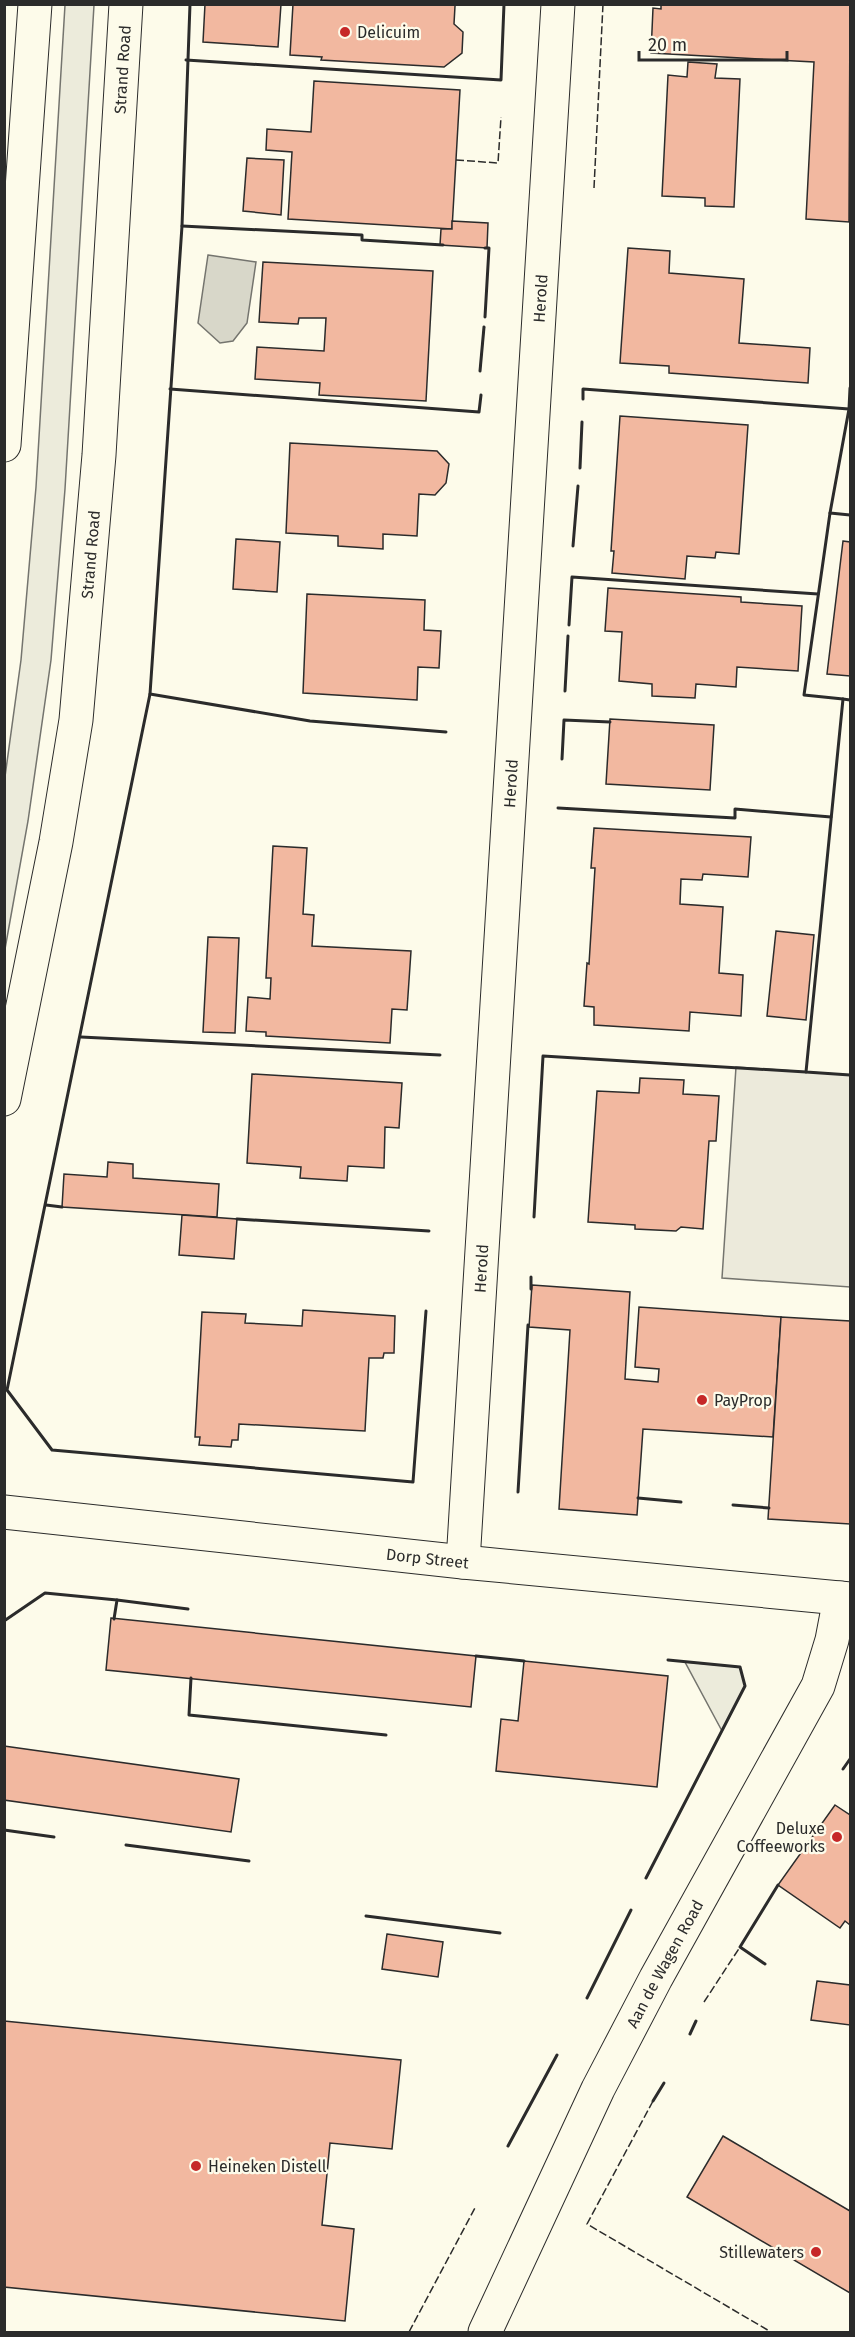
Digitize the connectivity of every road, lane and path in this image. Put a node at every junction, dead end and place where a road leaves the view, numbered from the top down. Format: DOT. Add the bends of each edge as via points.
graph roads {
  1 [pos="35,4"];
  2 [pos="126,4"];
  3 [pos="558,4"];
  4 [pos="4,445"];
  5 [pos="4,1099"];
  6 [pos="4,1512"];
  7 [pos="463,1562"];
  8 [pos="845,1598"];
  9 [pos="485,2332"];
  1 -- 4 [label="street"];
  2 -- 5 [label="street, Strand Road" via="99,455 76,720 57,842"];
  3 -- 7 [label="street, Herold"];
  6 -- 7 [label="street, Dorp Street"];
  7 -- 8 [label="street, Dorp Street"];
  8 -- 9 [label="street, Aan de Wagen Road" via="818,1686 598,2089"];
}
